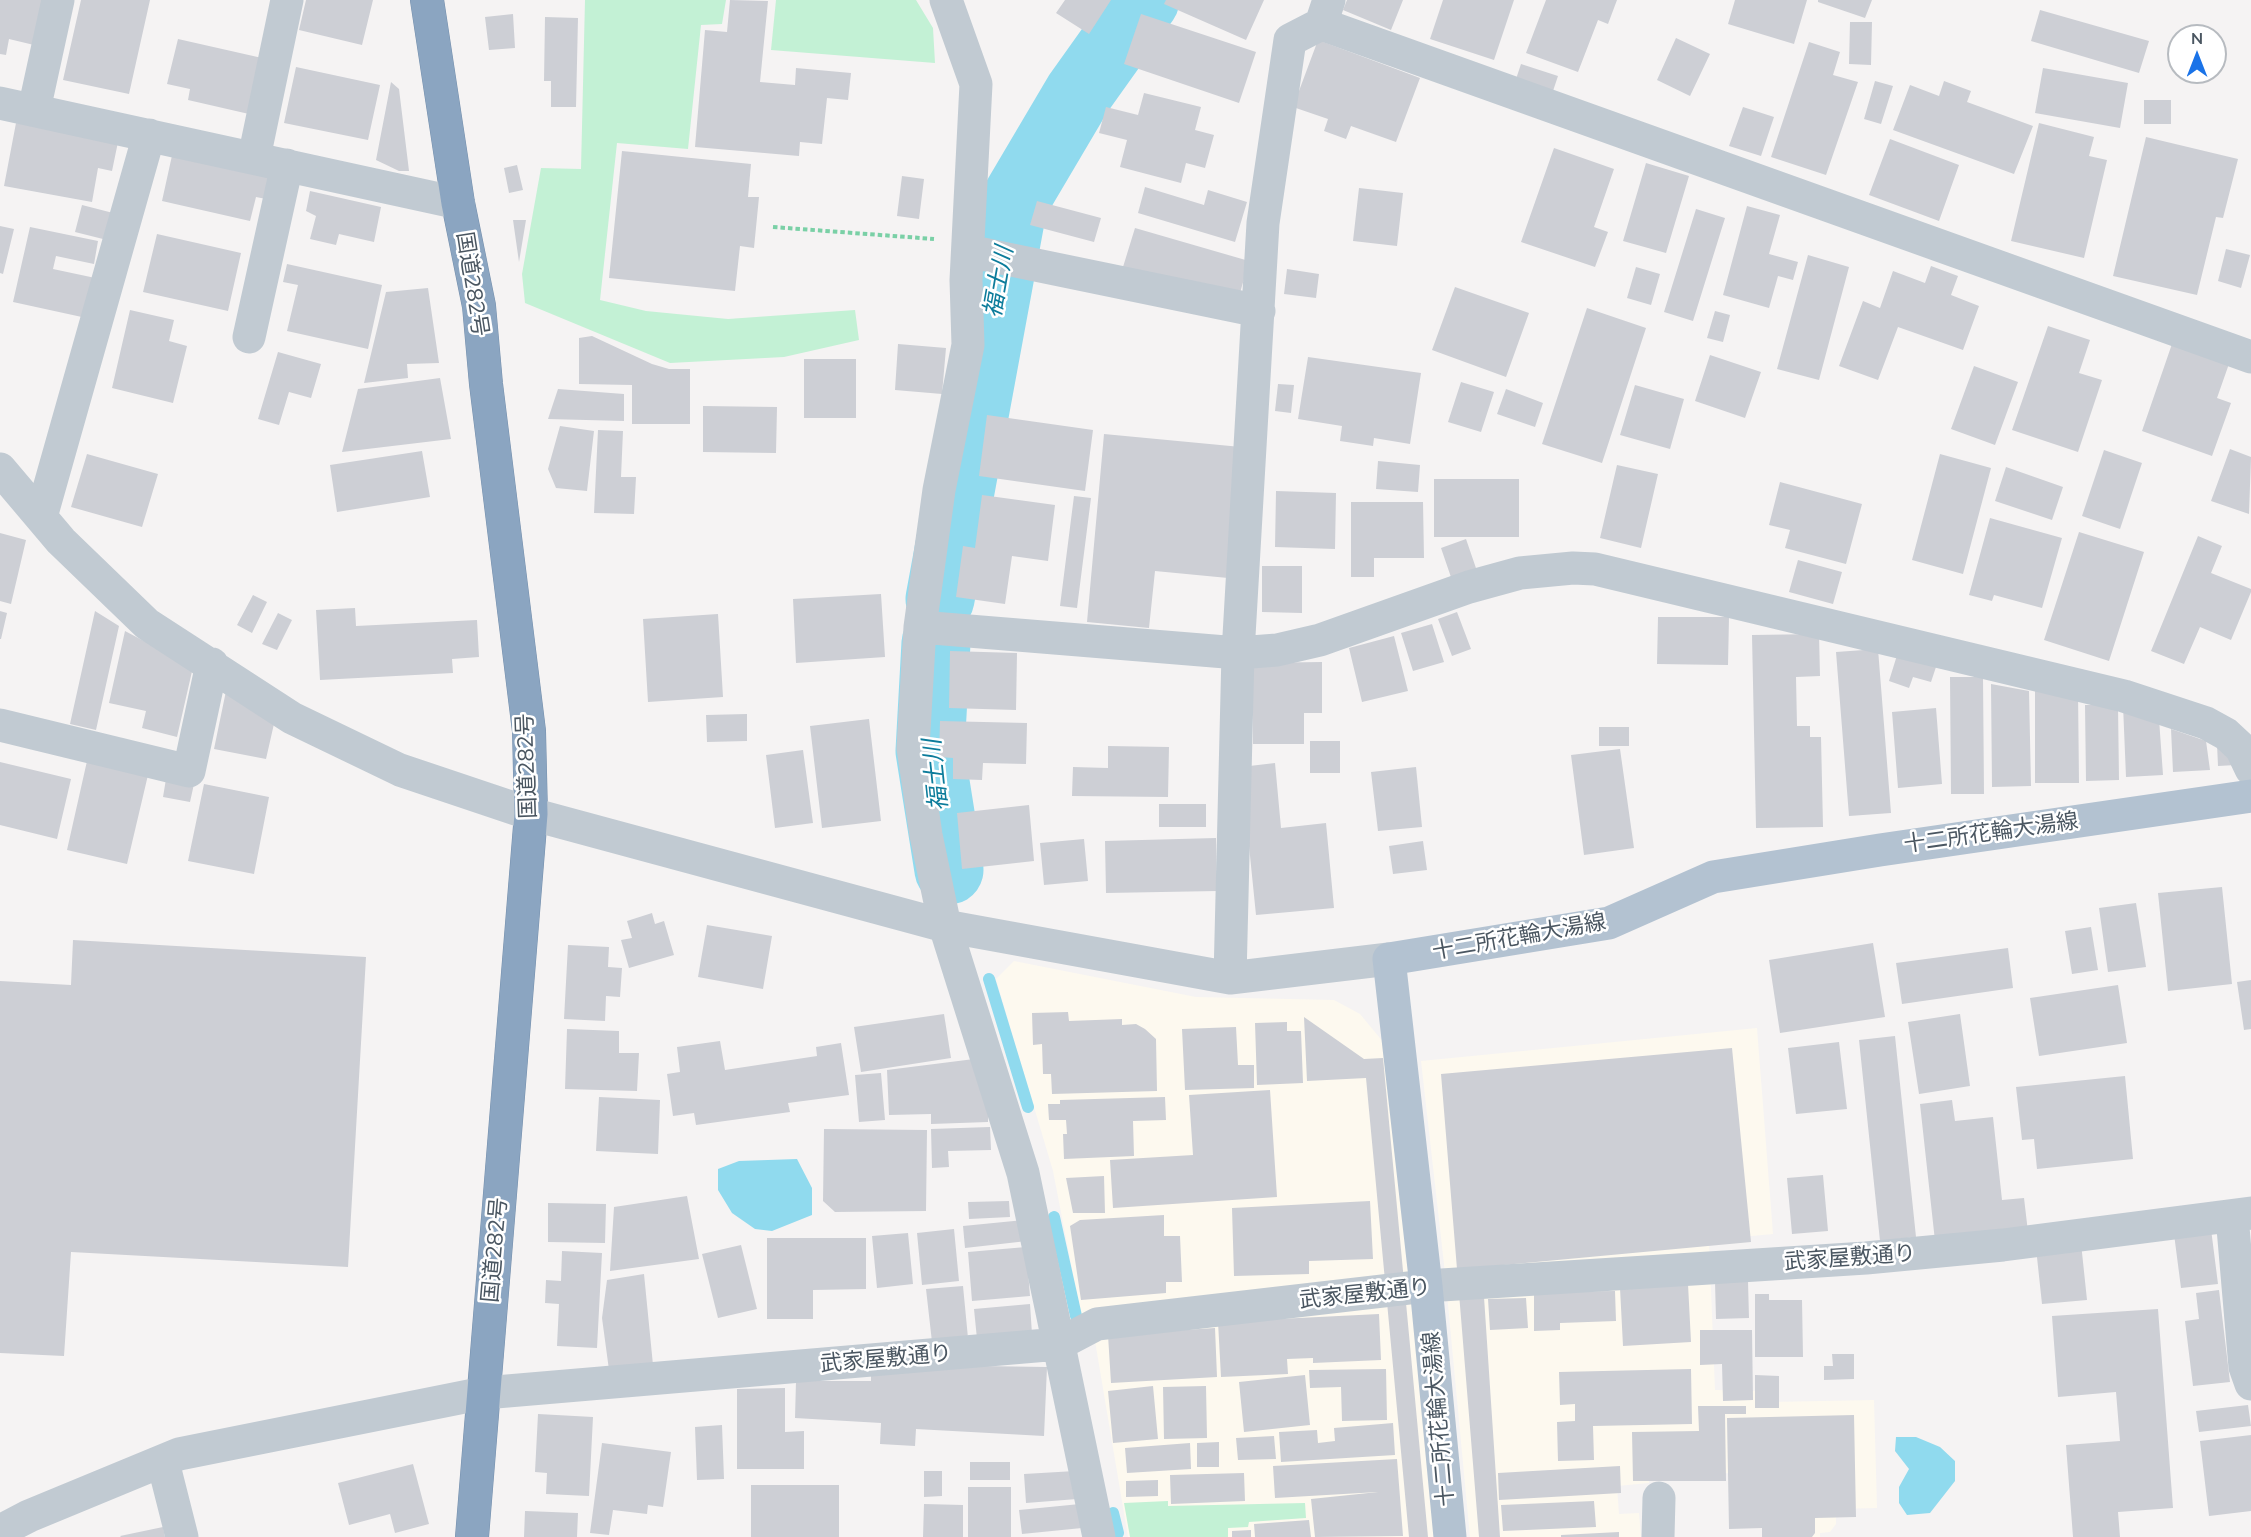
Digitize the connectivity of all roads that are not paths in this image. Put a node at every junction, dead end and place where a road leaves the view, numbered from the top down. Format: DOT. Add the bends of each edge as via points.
graph roads {
  1 [pos="58,0"];
  2 [pos="287,0"];
  3 [pos="427,0"];
  4 [pos="946,0"];
  5 [pos="1325,12"];
  6 [pos="0,103"];
  7 [pos="34,110"];
  8 [pos="149,135"];
  9 [pos="254,158"];
  10 [pos="287,165"];
  11 [pos="458,203"];
  12 [pos="969,248"];
  13 [pos="1259,311"];
  14 [pos="249,337"];
  15 [pos="2251,357"];
  16 [pos="0,469"];
  17 [pos="41,517"];
  18 [pos="920,627"];
  19 [pos="1238,653"];
  20 [pos="212,664"];
  21 [pos="0,725"];
  22 [pos="2251,769"];
  23 [pos="2251,796"];
  24 [pos="531,814"];
  25 [pos="945,926"];
  26 [pos="1389,959"];
  27 [pos="1230,978"];
  28 [pos="2241,1215"];
  29 [pos="1426,1286"];
  30 [pos="1059,1344"];
  31 [pos="2251,1384"];
  32 [pos="484,1393"];
  33 [pos="163,1462"];
  34 [pos="1659,1498"];
  35 [pos="0,1531"];
  36 [pos="182,1537"];
  37 [pos="472,1537"];
  38 [pos="1099,1537"];
  39 [pos="1450,1537"];
  40 [pos="1658,1537"];
  1 -- 7 [label="street"];
  2 -- 9 [label="street"];
  3 -- 11 [label="highway, 国道282号"];
  4 -- 12 [label="street" via="976,84"];
  5 -- 13 [label="street" via="1290,39 1263,223"];
  5 -- 15 [label="street"];
  6 -- 7 [label="street"];
  7 -- 8 [label="street"];
  8 -- 9 [label="street"];
  8 -- 17 [label="street"];
  9 -- 10 [label="street"];
  10 -- 11 [label="street"];
  10 -- 14 [label="street"];
  11 -- 24 [label="highway, 国道282号" via="479,306 529,731"];
  12 -- 13 [label="street" via="1019,262"];
  12 -- 18 [label="street" via="968,345 939,490"];
  13 -- 19 [label="street"];
  16 -- 17 [label="street"];
  17 -- 20 [label="street" via="147,624"];
  18 -- 19 [label="street"];
  18 -- 25 [label="street" via="913,748"];
  19 -- 22 [label="street" via="1277,650 1320,640 1469,586 1520,573 1595,569 2124,696 2206,723 2226,734 2241,748"];
  19 -- 27 [label="street"];
  20 -- 21 [label="street" via="189,771"];
  20 -- 24 [label="street" via="292,718 400,770"];
  23 -- 26 [label="main road, 十二所花輪大湯線" via="1713,877 1609,923"];
  24 -- 25 [label="street"];
  24 -- 32 [label="highway, 国道282号"];
  25 -- 27 [label="street"];
  25 -- 30 [label="street" via="1023,1173"];
  26 -- 27 [label="street"];
  26 -- 29 [label="main road, 十二所花輪大湯線"];
  28 -- 29 [label="street, 武家屋敷通り" via="1866,1258"];
  28 -- 31 [label="street" via="2245,1367"];
  29 -- 30 [label="street, 武家屋敷通り" via="1097,1324"];
  29 -- 39 [label="main road, 十二所花輪大湯線"];
  30 -- 32 [label="street, 武家屋敷通り"];
  30 -- 38 [label="street"];
  32 -- 33 [label="street, 武家屋敷通り" via="179,1454"];
  32 -- 37 [label="highway, 国道282号"];
  33 -- 35 [label="street, 武家屋敷通り"];
  33 -- 36 [label="street"];
  34 -- 40 [label="street"];
}
